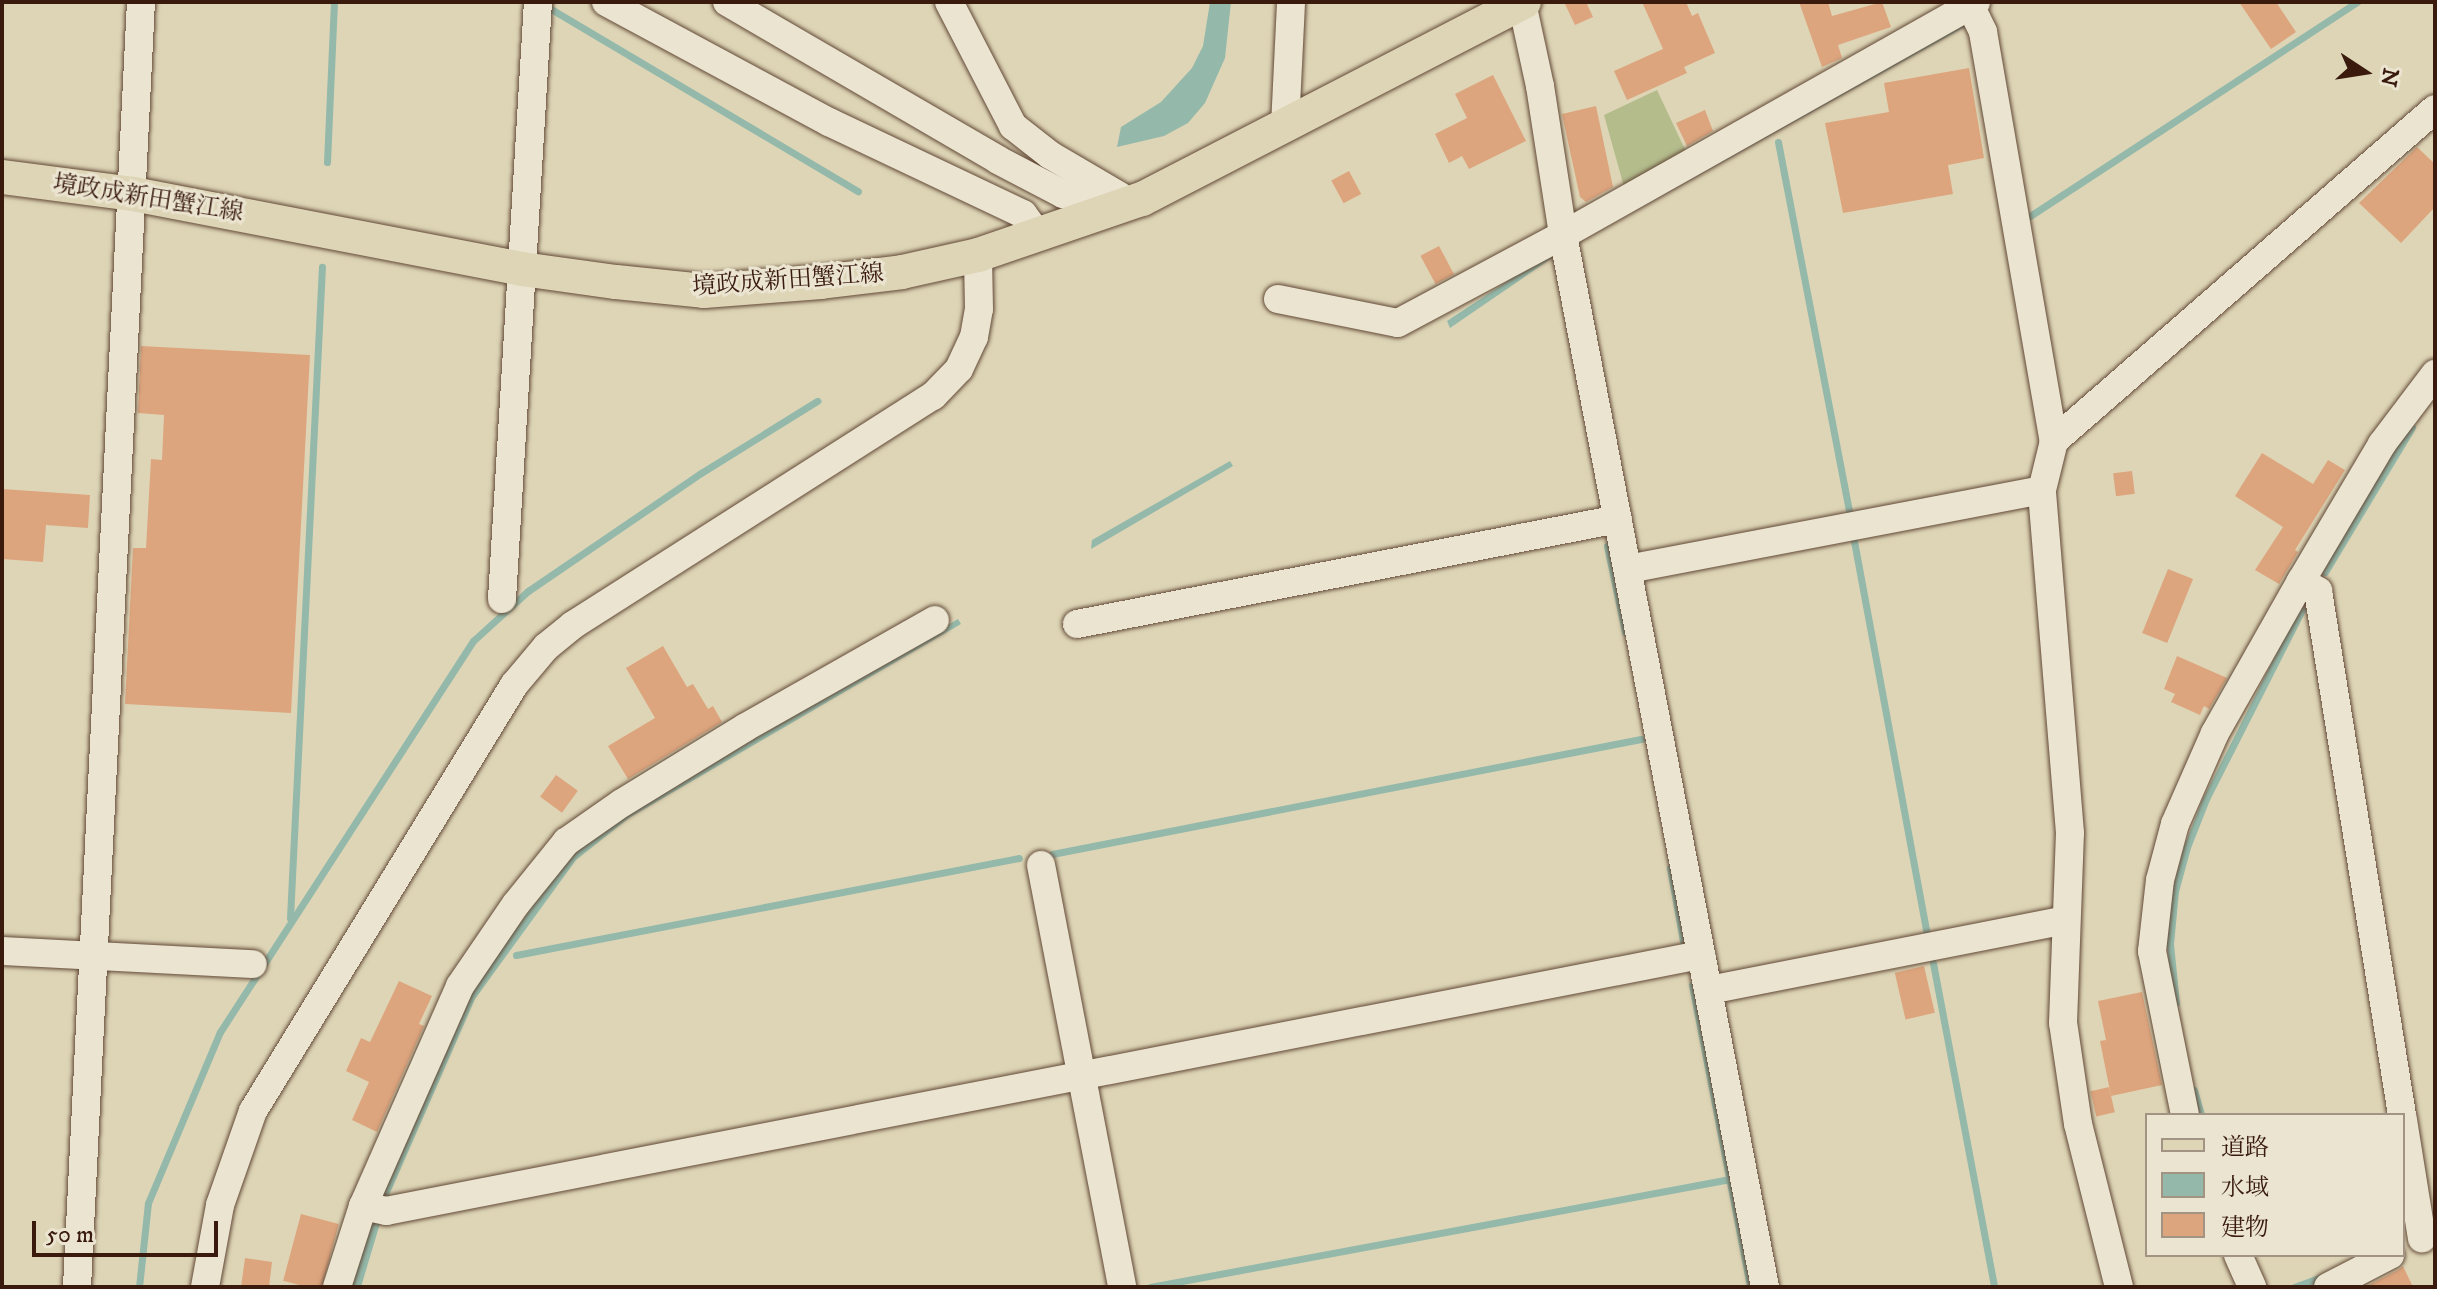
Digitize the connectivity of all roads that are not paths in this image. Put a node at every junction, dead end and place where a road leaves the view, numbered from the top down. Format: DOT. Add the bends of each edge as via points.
graph roads {
  1 [pos="141,2"];
  2 [pos="538,2"];
  3 [pos="606,2"];
  4 [pos="727,2"];
  5 [pos="949,2"];
  6 [pos="1291,2"];
  7 [pos="1523,2"];
  8 [pos="1973,4"];
  9 [pos="2435,109"];
  10 [pos="1285,126"];
  11 [pos="2,177"];
  12 [pos="133,194"];
  13 [pos="1131,203"];
  14 [pos="1563,235"];
  15 [pos="1039,236"];
  16 [pos="978,255"];
  17 [pos="522,269"];
  18 [pos="1278,299"];
  19 [pos="2435,374"];
  20 [pos="2054,441"];
  21 [pos="2042,490"];
  22 [pos="1618,519"];
  23 [pos="1628,569"];
  24 [pos="2301,581"];
  25 [pos="502,599"];
  26 [pos="935,620"];
  27 [pos="1077,624"];
  28 [pos="1041,865"];
  29 [pos="2065,920"];
  30 [pos="2,951"];
  31 [pos="1701,955"];
  32 [pos="91,956"];
  33 [pos="253,964"];
  34 [pos="1709,990"];
  35 [pos="1080,1075"];
  36 [pos="2185,1113"];
  37 [pos="2402,1113"];
  38 [pos="2405,1131"];
  39 [pos="373,1208"];
  40 [pos="2420,1239"];
  41 [pos="2239,1257"];
  42 [pos="2386,1257"];
  43 [pos="77,1287"];
  44 [pos="205,1287"];
  45 [pos="337,1287"];
  46 [pos="1122,1287"];
  47 [pos="1765,1287"];
  48 [pos="2119,1287"];
  49 [pos="2252,1287"];
  50 [pos="2328,1287"];
  1 -- 12 [label="street"];
  2 -- 17 [label="street"];
  3 -- 15 [label="street" via="829,122 1023,214"];
  4 -- 13 [label="street" via="1063,194"];
  5 -- 13 [label="street" via="1013,126 1050,155"];
  6 -- 10 [label="street"];
  7 -- 10 [label="main road, 境政成新田蟹江線"];
  7 -- 14 [label="street"];
  8 -- 14 [label="street"];
  8 -- 20 [label="street" via="1983,32"];
  9 -- 20 [label="street"];
  10 -- 13 [label="main road, 境政成新田蟹江線"];
  11 -- 12 [label="main road, 境政成新田蟹江線"];
  12 -- 17 [label="main road, 境政成新田蟹江線"];
  12 -- 32 [label="street"];
  13 -- 15 [label="main road, 境政成新田蟹江線"];
  14 -- 18 [label="street" via="1398,323"];
  14 -- 22 [label="street"];
  15 -- 16 [label="main road, 境政成新田蟹江線"];
  16 -- 17 [label="main road, 境政成新田蟹江線" via="902,272 704,291"];
  16 -- 44 [label="street" via="974,337 959,369 933,396 573,625 514,685 253,1111 220,1205"];
  17 -- 25 [label="street"];
  19 -- 24 [label="street" via="2382,444"];
  20 -- 21 [label="street"];
  21 -- 23 [label="street"];
  21 -- 29 [label="street" via="2070,833"];
  22 -- 23 [label="street"];
  22 -- 27 [label="street"];
  23 -- 31 [label="street"];
  24 -- 36 [label="street" via="2215,733 2175,824 2160,880 2152,951"];
  24 -- 37 [label="street" via="2318,591"];
  26 -- 39 [label="street" via="734,735 566,842 460,986"];
  28 -- 35 [label="street"];
  29 -- 34 [label="street"];
  29 -- 48 [label="street" via="2067,1052 2078,1124"];
  30 -- 32 [label="street"];
  31 -- 34 [label="street"];
  31 -- 35 [label="street"];
  32 -- 33 [label="street"];
  32 -- 43 [label="street"];
  34 -- 47 [label="street"];
  35 -- 39 [label="street"];
  35 -- 46 [label="street"];
  38 -- 40 [label="street"];
  39 -- 45 [label="street"];
  41 -- 49 [label="street"];
  42 -- 50 [label="street"];
}
